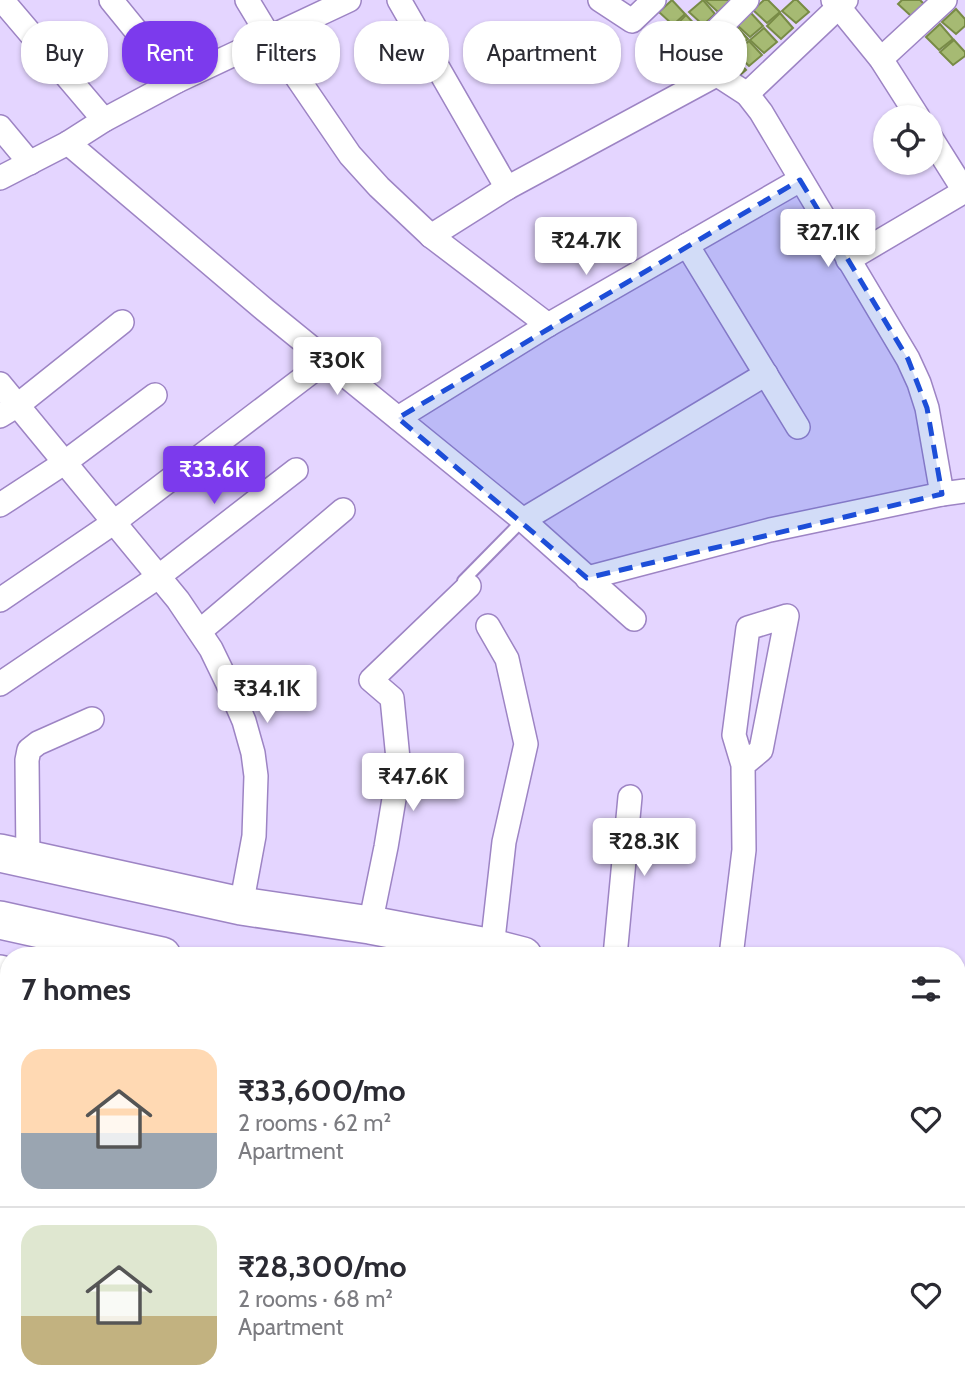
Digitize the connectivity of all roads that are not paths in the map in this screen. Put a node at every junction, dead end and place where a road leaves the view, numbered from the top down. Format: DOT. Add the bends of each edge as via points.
graph roads {
  1 [pos="2,0"];
  2 [pos="111,0"];
  3 [pos="247,0"];
  4 [pos="349,0"];
  5 [pos="399,0"];
  6 [pos="600,0"];
  7 [pos="654,0"];
  8 [pos="747,0"];
  9 [pos="945,0"];
  10 [pos="839,2"];
  11 [pos="128,21"];
  12 [pos="260,21"];
  13 [pos="305,21"];
  14 [pos="726,21"];
  15 [pos="881,59"];
  16 [pos="171,84"];
  17 [pos="301,84"];
  18 [pos="699,84"];
  19 [pos="732,84"];
  20 [pos="747,94"];
  21 [pos="910,105"];
  22 [pos="104,120"];
  23 [pos="0,127"];
  24 [pos="68,143"];
  25 [pos="943,157"];
  26 [pos="30,163"];
  27 [pos="0,178"];
  28 [pos="800,180"];
  29 [pos="507,188"];
  30 [pos="965,191"];
  31 [pos="431,236"];
  32 [pos="687,245"];
  33 [pos="848,260"];
  34 [pos="122,322"];
  35 [pos="548,325"];
  36 [pos="327,360"];
  37 [pos="766,374"];
  38 [pos="0,384"];
  39 [pos="155,394"];
  40 [pos="9,411"];
  41 [pos="398,418"];
  42 [pos="798,427"];
  43 [pos="64,463"];
  44 [pos="296,470"];
  45 [pos="954,492"];
  46 [pos="0,505"];
  47 [pos="343,510"];
  48 [pos="523,520"];
  49 [pos="113,523"];
  50 [pos="158,577"];
  51 [pos="587,578"];
  52 [pos="466,584"];
  53 [pos="0,600"];
  54 [pos="634,619"];
  55 [pos="488,626"];
  56 [pos="200,631"];
  57 [pos="0,684"];
  58 [pos="92,719"];
  59 [pos="744,765"];
  60 [pos="630,797"];
  61 [pos="14,856"];
  62 [pos="241,906"];
  63 [pos="0,920"];
  64 [pos="370,925"];
  65 [pos="95,947"];
  66 [pos="482,947"];
  67 [pos="507,947"];
  68 [pos="616,947"];
  69 [pos="732,947"];
  1 -- 22 [label="street"];
  2 -- 11 [label="street"];
  3 -- 12 [label="street"];
  4 -- 13 [label="street"];
  5 -- 29 [label="street"];
  6 -- 7 [label="street" via="632,21"];
  8 -- 14 [label="street"];
  9 -- 15 [label="street"];
  10 -- 15 [label="street"];
  10 -- 20 [label="street"];
  15 -- 21 [label="street"];
  16 -- 22 [label="street"];
  17 -- 31 [label="street" via="350,155"];
  18 -- 29 [label="street"];
  19 -- 20 [label="street"];
  20 -- 28 [label="street"];
  22 -- 24 [label="street"];
  23 -- 26 [label="street"];
  24 -- 26 [label="street"];
  24 -- 36 [label="street"];
  25 -- 30 [label="street"];
  26 -- 27 [label="street"];
  28 -- 32 [label="street"];
  28 -- 33 [label="street"];
  29 -- 31 [label="street"];
  30 -- 33 [label="street"];
  31 -- 35 [label="street"];
  32 -- 35 [label="street"];
  32 -- 37 [label="street"];
  33 -- 45 [label="street" via="919,383"];
  34 -- 40 [label="street"];
  35 -- 41 [label="street"];
  36 -- 41 [label="street"];
  36 -- 49 [label="street"];
  37 -- 42 [label="street"];
  37 -- 48 [label="street"];
  38 -- 40 [label="street"];
  39 -- 43 [label="street"];
  40 -- 43 [label="street"];
  41 -- 48 [label="street"];
  43 -- 46 [label="street"];
  43 -- 49 [label="street"];
  44 -- 50 [label="street"];
  45 -- 51 [label="street" via="770,530"];
  47 -- 56 [label="street"];
  48 -- 51 [label="street"];
  48 -- 52 [label="lane"];
  49 -- 50 [label="street"];
  49 -- 53 [label="street"];
  50 -- 56 [label="street"];
  50 -- 57 [label="street"];
  51 -- 54 [label="street"];
  52 -- 64 [label="street" via="371,680 392,698 399,769"];
  55 -- 67 [label="street" via="507,659 526,744 504,842"];
  56 -- 62 [label="street" via="244,721 253,753 254,836"];
  58 -- 61 [label="street" via="29,750"];
  59 -- 59 [label="street" via="734,735 748,628 787,616 761,750"];
  59 -- 69 [label="street" via="744,850"];
  60 -- 68 [label="street"];
  61 -- 62 [label="highway"];
  62 -- 64 [label="highway"];
  63 -- 65 [label="highway"];
  64 -- 66 [label="highway"];
}
